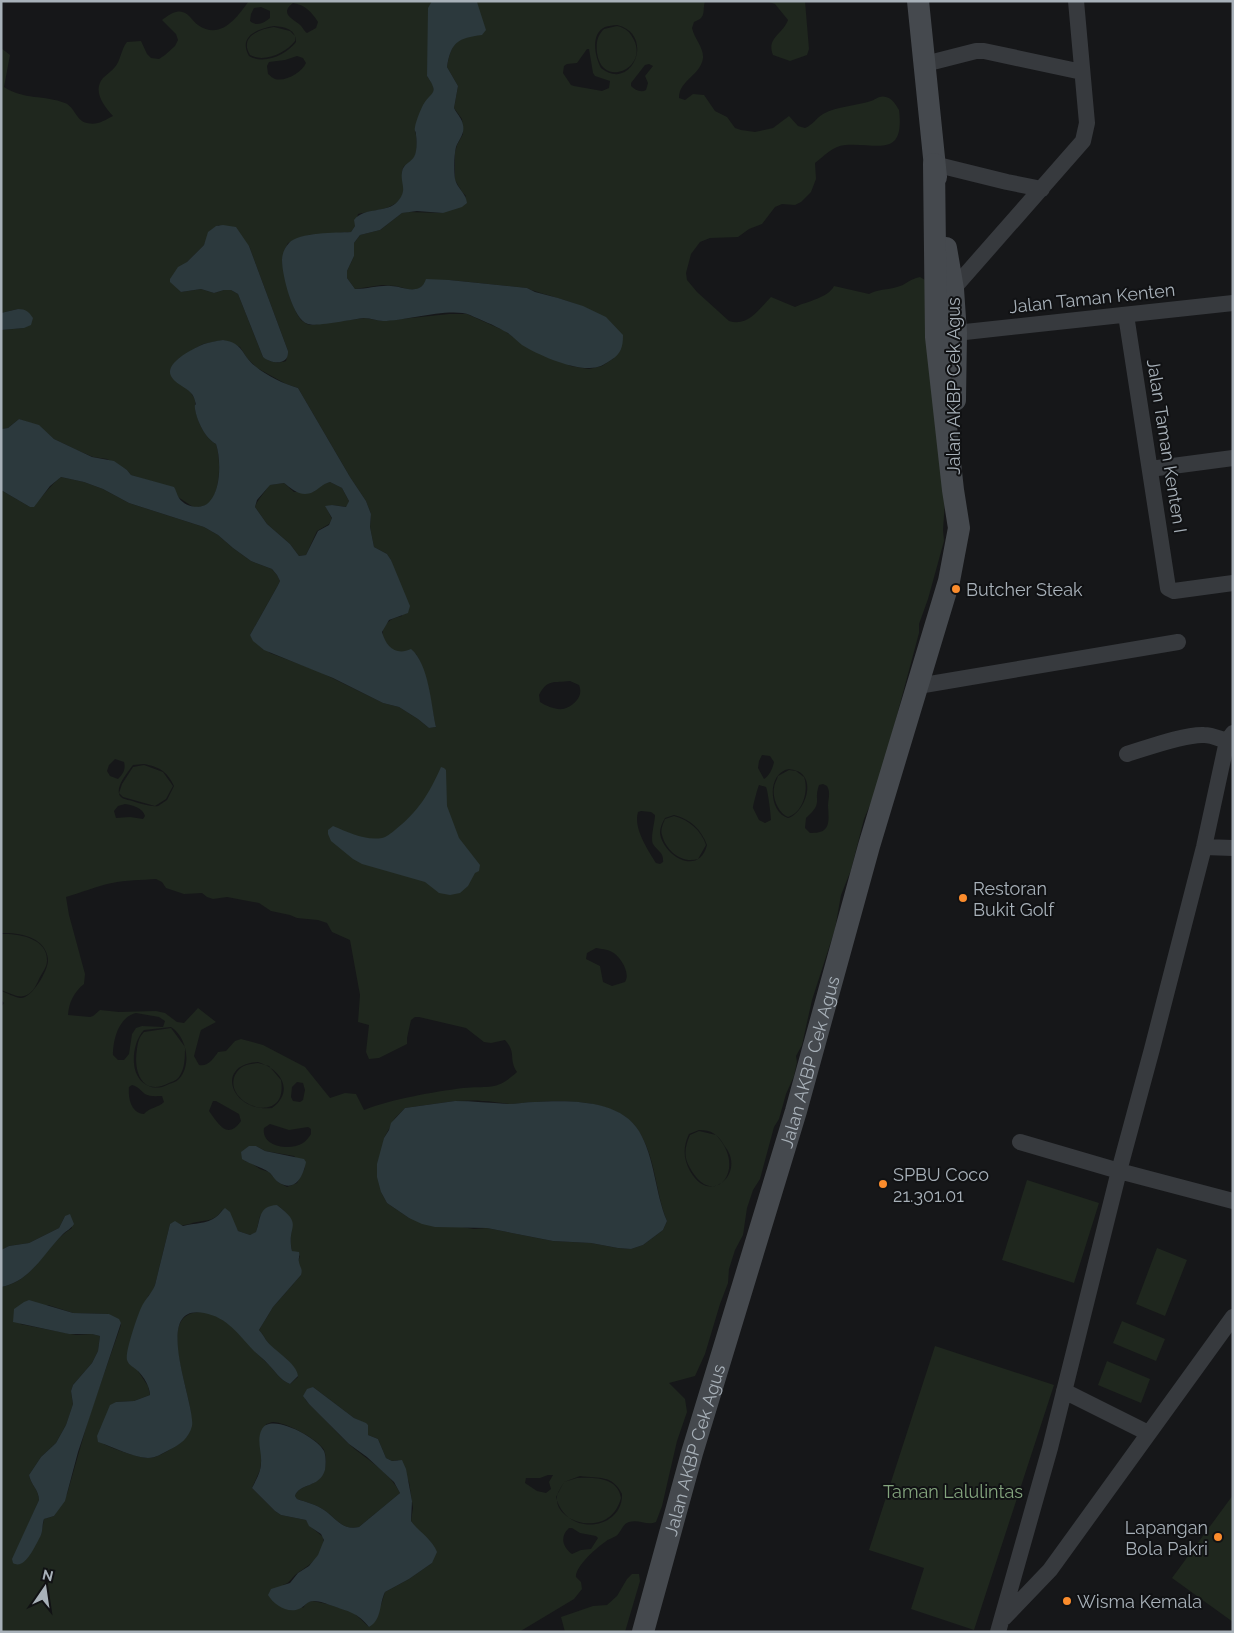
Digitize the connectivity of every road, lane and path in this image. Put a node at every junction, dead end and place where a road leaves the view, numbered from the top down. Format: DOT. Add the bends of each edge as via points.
graph roads {
  1 [pos="918,1"];
  2 [pos="1076,1"];
  3 [pos="925,64"];
  4 [pos="1082,72"];
  5 [pos="934,164"];
  6 [pos="1042,188"];
  7 [pos="953,289"];
  8 [pos="1233,303"];
  9 [pos="1126,315"];
  10 [pos="956,333"];
  11 [pos="1233,458"];
  12 [pos="1150,468"];
  13 [pos="953,490"];
  14 [pos="1233,583"];
  15 [pos="1178,642"];
  16 [pos="918,686"];
  17 [pos="1230,737"];
  18 [pos="1126,754"];
  19 [pos="1204,847"];
  20 [pos="1233,848"];
  21 [pos="1020,1142"];
  22 [pos="1119,1172"];
  23 [pos="1233,1201"];
  24 [pos="1233,1317"];
  25 [pos="1064,1391"];
  26 [pos="1148,1433"];
  27 [pos="1000,1626"];
  28 [pos="643,1632"];
  1 -- 3 [label="main road, Jalan AKBP Cek Agus"];
  2 -- 4 [label="street"];
  3 -- 4 [label="street" via="984,51"];
  3 -- 5 [label="main road, Jalan AKBP Cek Agus"];
  4 -- 6 [label="street" via="1087,123 1084,141"];
  5 -- 6 [label="street"];
  5 -- 7 [label="main road, Jalan AKBP Cek Agus"];
  5 -- 13 [label="main road, Jalan AKBP Cek Agus" via="936,337"];
  6 -- 7 [label="street"];
  7 -- 10 [label="main road, Jalan AKBP Cek Agus"];
  8 -- 9 [label="street, Jalan Taman Kenten"];
  9 -- 10 [label="street, Jalan Taman Kenten"];
  9 -- 12 [label="street, Jalan Taman Kenten I"];
  10 -- 13 [label="main road, Jalan AKBP Cek Agus"];
  11 -- 12 [label="street"];
  12 -- 14 [label="street, Jalan Taman Kenten I" via="1169,589"];
  13 -- 16 [label="main road, Jalan AKBP Cek Agus" via="959,528 949,581"];
  15 -- 16 [label="street"];
  16 -- 28 [label="main road, Jalan AKBP Cek Agus" via="869,846 796,1110 692,1453"];
  17 -- 18 [label="street" via="1198,735"];
  17 -- 19 [label="street"];
  19 -- 20 [label="street"];
  19 -- 22 [label="street"];
  21 -- 22 [label="street"];
  22 -- 23 [label="street"];
  22 -- 25 [label="street"];
  24 -- 26 [label="street"];
  25 -- 26 [label="street"];
  25 -- 27 [label="street"];
  26 -- 27 [label="street" via="1050,1570"];
}
